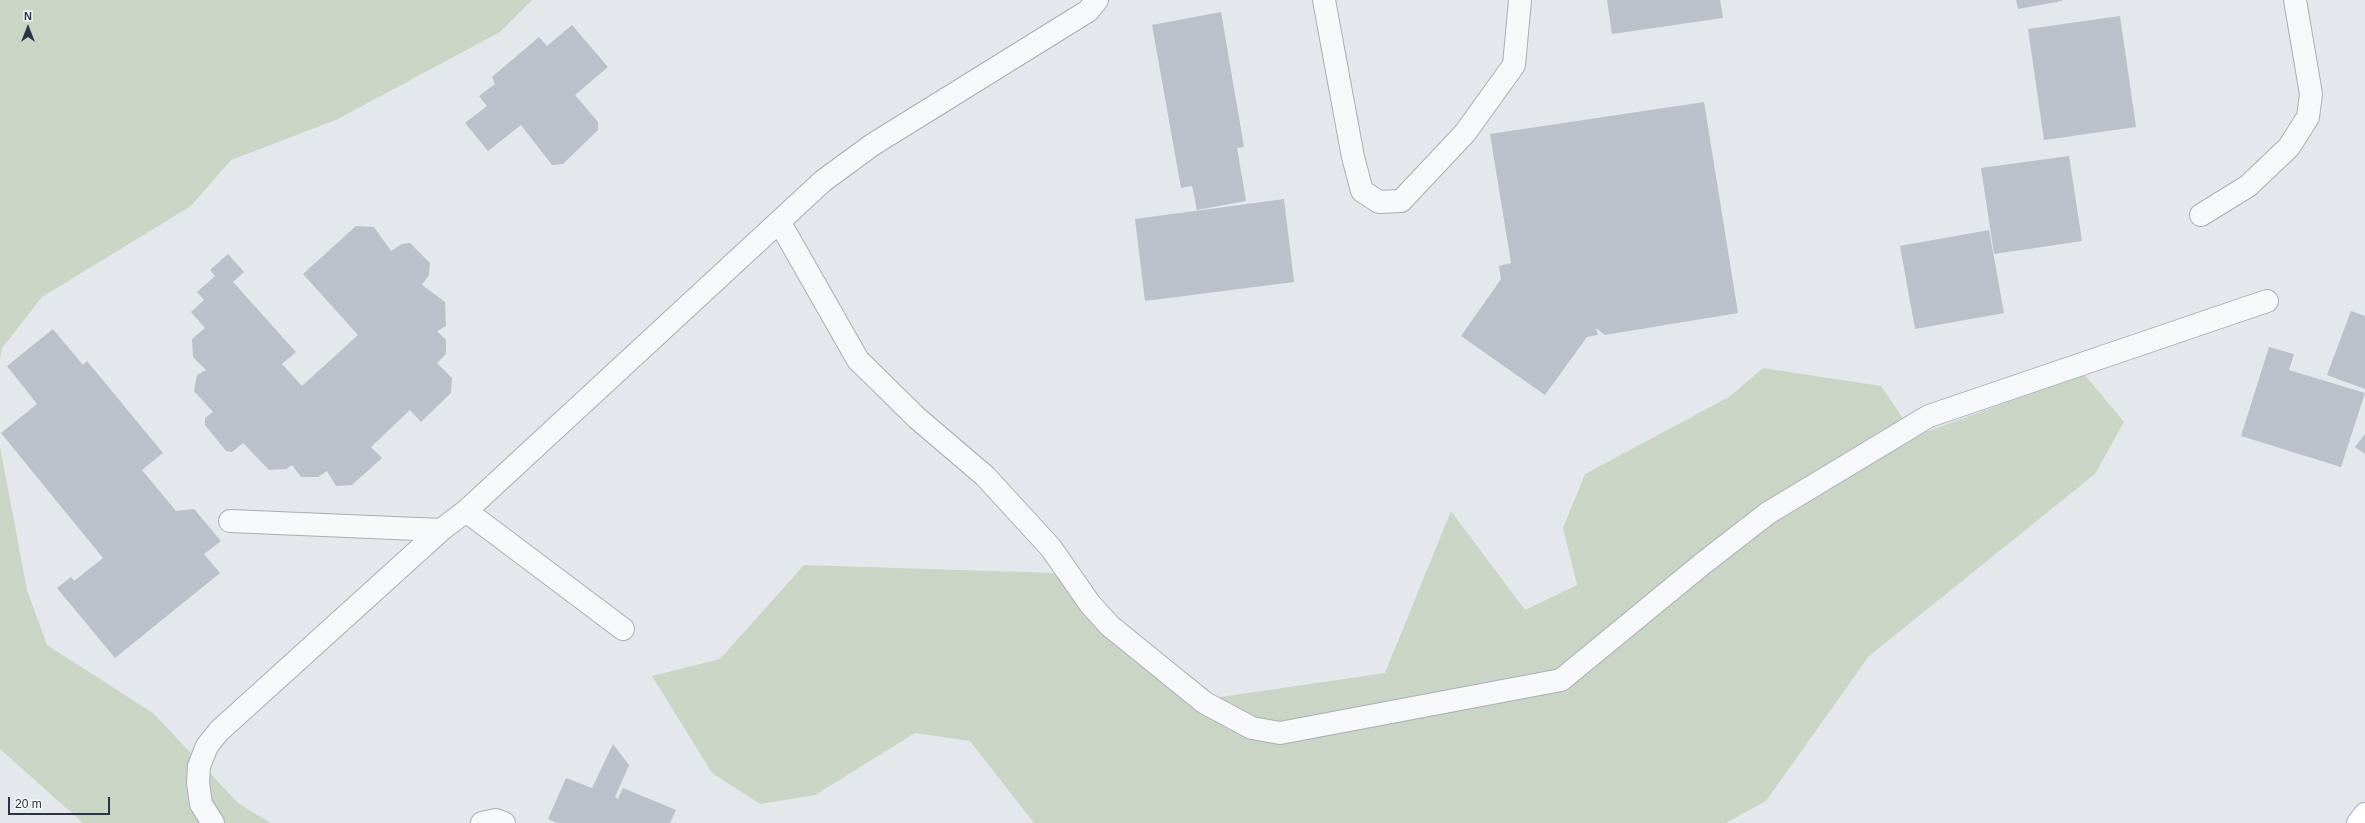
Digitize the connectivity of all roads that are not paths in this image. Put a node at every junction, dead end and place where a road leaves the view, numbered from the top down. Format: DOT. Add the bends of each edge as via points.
graph roads {
  1 [pos="1324,0"];
  2 [pos="1520,0"];
  3 [pos="2295,0"];
  4 [pos="1091,4"];
  5 [pos="2201,215"];
  6 [pos="780,223"];
  7 [pos="2267,301"];
  8 [pos="466,511"];
  9 [pos="230,521"];
  10 [pos="441,530"];
  11 [pos="623,629"];
  12 [pos="2365,814"];
  13 [pos="213,823"];
  14 [pos="482,823"];
  15 [pos="504,823"];
  16 [pos="2358,823"];
  1 -- 2 [label="lane" via="1353,157 1362,191 1379,202 1401,201 1465,133 1514,65"];
  3 -- 5 [label="lane" via="2311,94 2308,117 2289,147 2248,186"];
  4 -- 6 [label="lane" via="872,144 824,181"];
  6 -- 7 [label="lane" via="858,360 917,418 985,476 1052,548 1090,604 1110,626 1205,703 1252,728 1280,734 1561,680 1768,513 1929,416"];
  6 -- 8 [label="lane"];
  8 -- 10 [label="lane"];
  8 -- 11 [label="lane"];
  9 -- 10 [label="lane"];
  10 -- 13 [label="lane" via="207,746 199,766 198,783 201,804"];
  12 -- 16 [label="main road"];
  14 -- 15 [label="lane" via="496,820"];
}
